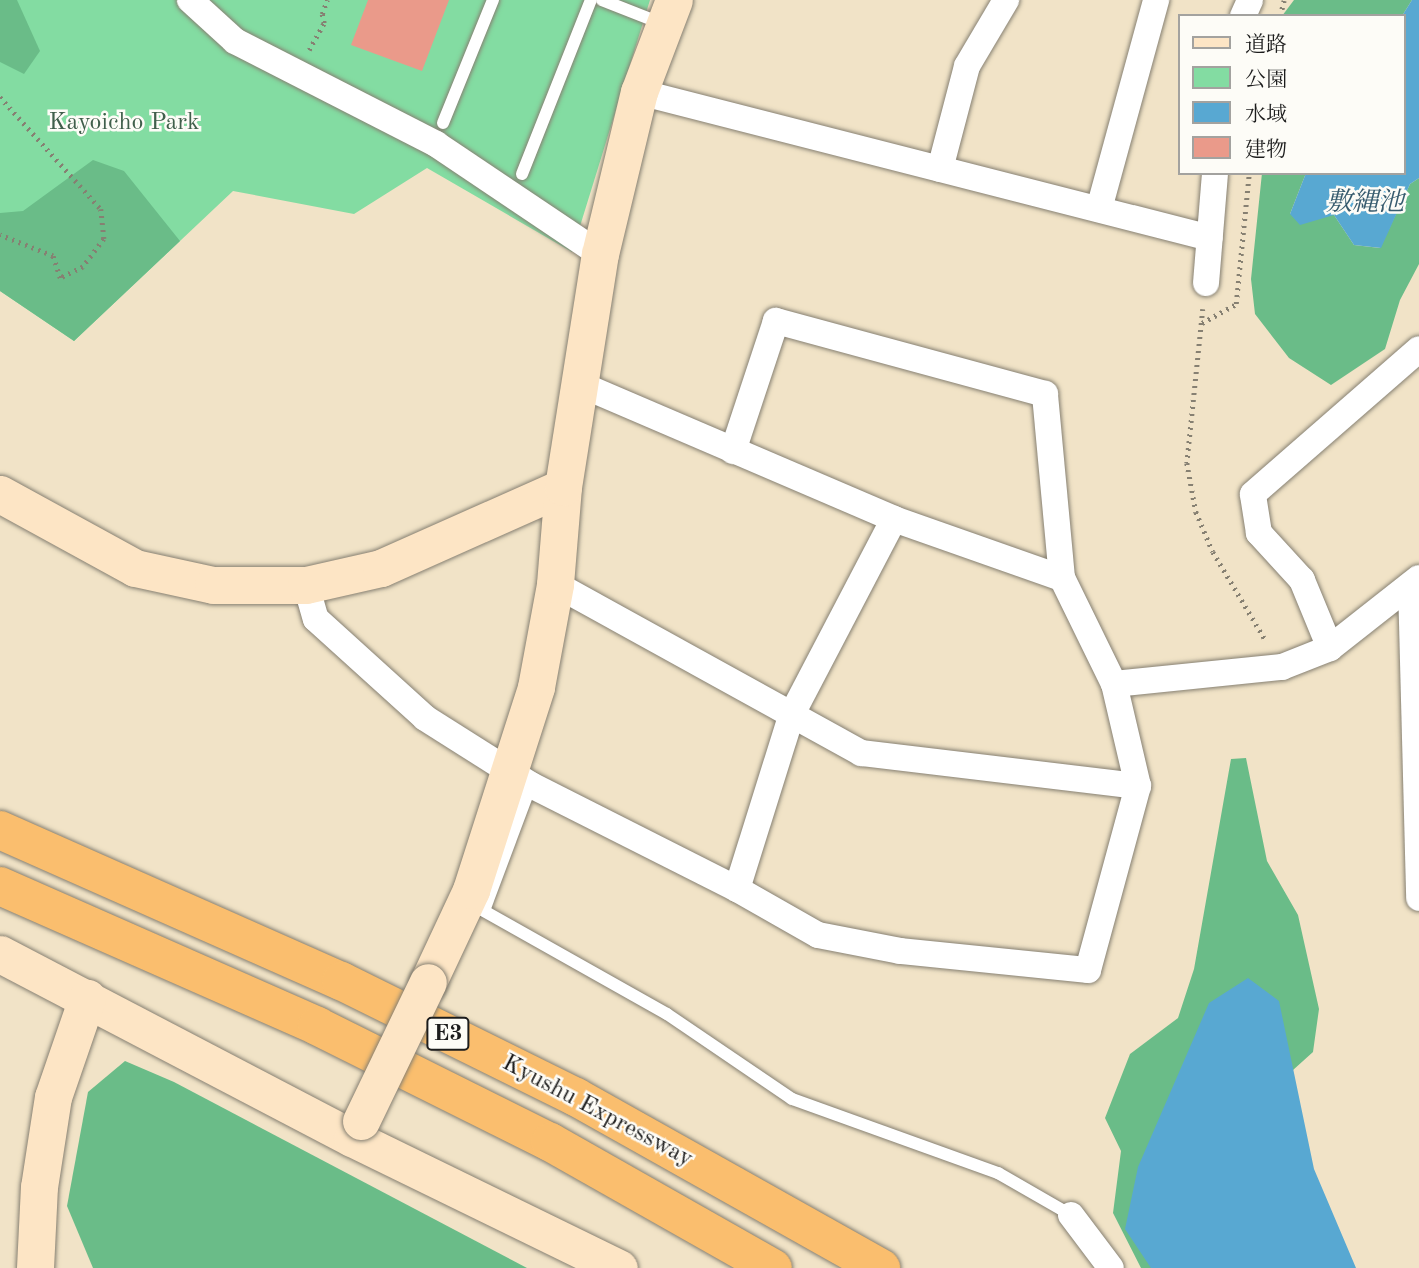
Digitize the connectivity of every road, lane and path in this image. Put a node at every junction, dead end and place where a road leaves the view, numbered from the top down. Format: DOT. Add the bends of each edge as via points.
graph roads {
  1 [pos="190,0"];
  2 [pos="327,0"];
  3 [pos="493,0"];
  4 [pos="591,0"];
  5 [pos="602,0"];
  6 [pos="1006,0"];
  7 [pos="1156,0"];
  8 [pos="669,12"];
  9 [pos="294,71"];
  10 [pos="639,92"];
  11 [pos="0,97"];
  12 [pos="443,124"];
  13 [pos="940,169"];
  14 [pos="522,174"];
  15 [pos="1215,175"];
  16 [pos="1099,209"];
  17 [pos="0,235"];
  18 [pos="1210,237"];
  19 [pos="600,254"];
  20 [pos="1206,283"];
  21 [pos="1419,349"];
  22 [pos="577,383"];
  23 [pos="733,451"];
  24 [pos="563,487"];
  25 [pos="0,495"];
  26 [pos="894,519"];
  27 [pos="1062,578"];
  28 [pos="1415,581"];
  29 [pos="555,584"];
  30 [pos="306,585"];
  31 [pos="1330,648"];
  32 [pos="1282,667"];
  33 [pos="1114,684"];
  34 [pos="792,714"];
  35 [pos="521,779"];
  36 [pos="1138,786"];
  37 [pos="0,830"];
  38 [pos="0,886"];
  39 [pos="737,889"];
  40 [pos="1419,898"];
  41 [pos="0,954"];
  42 [pos="87,998"];
  43 [pos="356,1130"];
  44 [pos="1071,1215"];
  45 [pos="35,1268"];
  46 [pos="619,1268"];
  47 [pos="773,1268"];
  48 [pos="881,1268"];
  49 [pos="1111,1268"];
  1 -- 9 [label="street" via="235,41"];
  2 -- 9 [label="path" via="324,23"];
  3 -- 12 [label="lane"];
  4 -- 14 [label="lane"];
  5 -- 8 [label="lane"];
  6 -- 13 [label="street" via="967,66"];
  7 -- 16 [label="street"];
  8 -- 10 [label="street"];
  9 -- 19 [label="street" via="436,144"];
  10 -- 13 [label="street"];
  10 -- 19 [label="street"];
  11 -- 17 [label="path" via="101,209 104,239 83,267 60,278 53,256"];
  13 -- 16 [label="street"];
  15 -- 18 [label="street"];
  16 -- 18 [label="street"];
  18 -- 20 [label="street"];
  19 -- 22 [label="street"];
  20 -- 32 [label="path" via="1187,463 1196,512 1213,552"];
  21 -- 31 [label="street" via="1253,494 1259,533 1302,580"];
  22 -- 23 [label="street"];
  22 -- 24 [label="street"];
  23 -- 26 [label="street"];
  23 -- 27 [label="street" via="776,321 1045,394"];
  24 -- 29 [label="street"];
  24 -- 30 [label="street" via="381,568"];
  25 -- 30 [label="street" via="135,568 213,585"];
  26 -- 27 [label="street"];
  26 -- 34 [label="street"];
  27 -- 33 [label="street"];
  28 -- 31 [label="street"];
  28 -- 40 [label="street"];
  29 -- 34 [label="street"];
  29 -- 35 [label="street"];
  30 -- 35 [label="street" via="316,618 425,718"];
  31 -- 32 [label="street"];
  32 -- 33 [label="street"];
  33 -- 36 [label="street"];
  34 -- 36 [label="street" via="861,753"];
  34 -- 39 [label="street"];
  35 -- 39 [label="street"];
  35 -- 43 [label="street, bridge"];
  35 -- 44 [label="lane" via="484,911 667,1014 792,1099 998,1173"];
  36 -- 39 [label="street" via="1088,970 900,951 818,935"];
  37 -- 48 [label="highway, Kyushu Expressway / E3" via="341,981 576,1097"];
  38 -- 47 [label="highway, Kyushu Expressway / E3" via="342,1038 550,1142"];
  41 -- 42 [label="street"];
  42 -- 43 [label="street"];
  42 -- 45 [label="street" via="53,1097 39,1187"];
  43 -- 46 [label="street"];
  44 -- 49 [label="street"];
}
